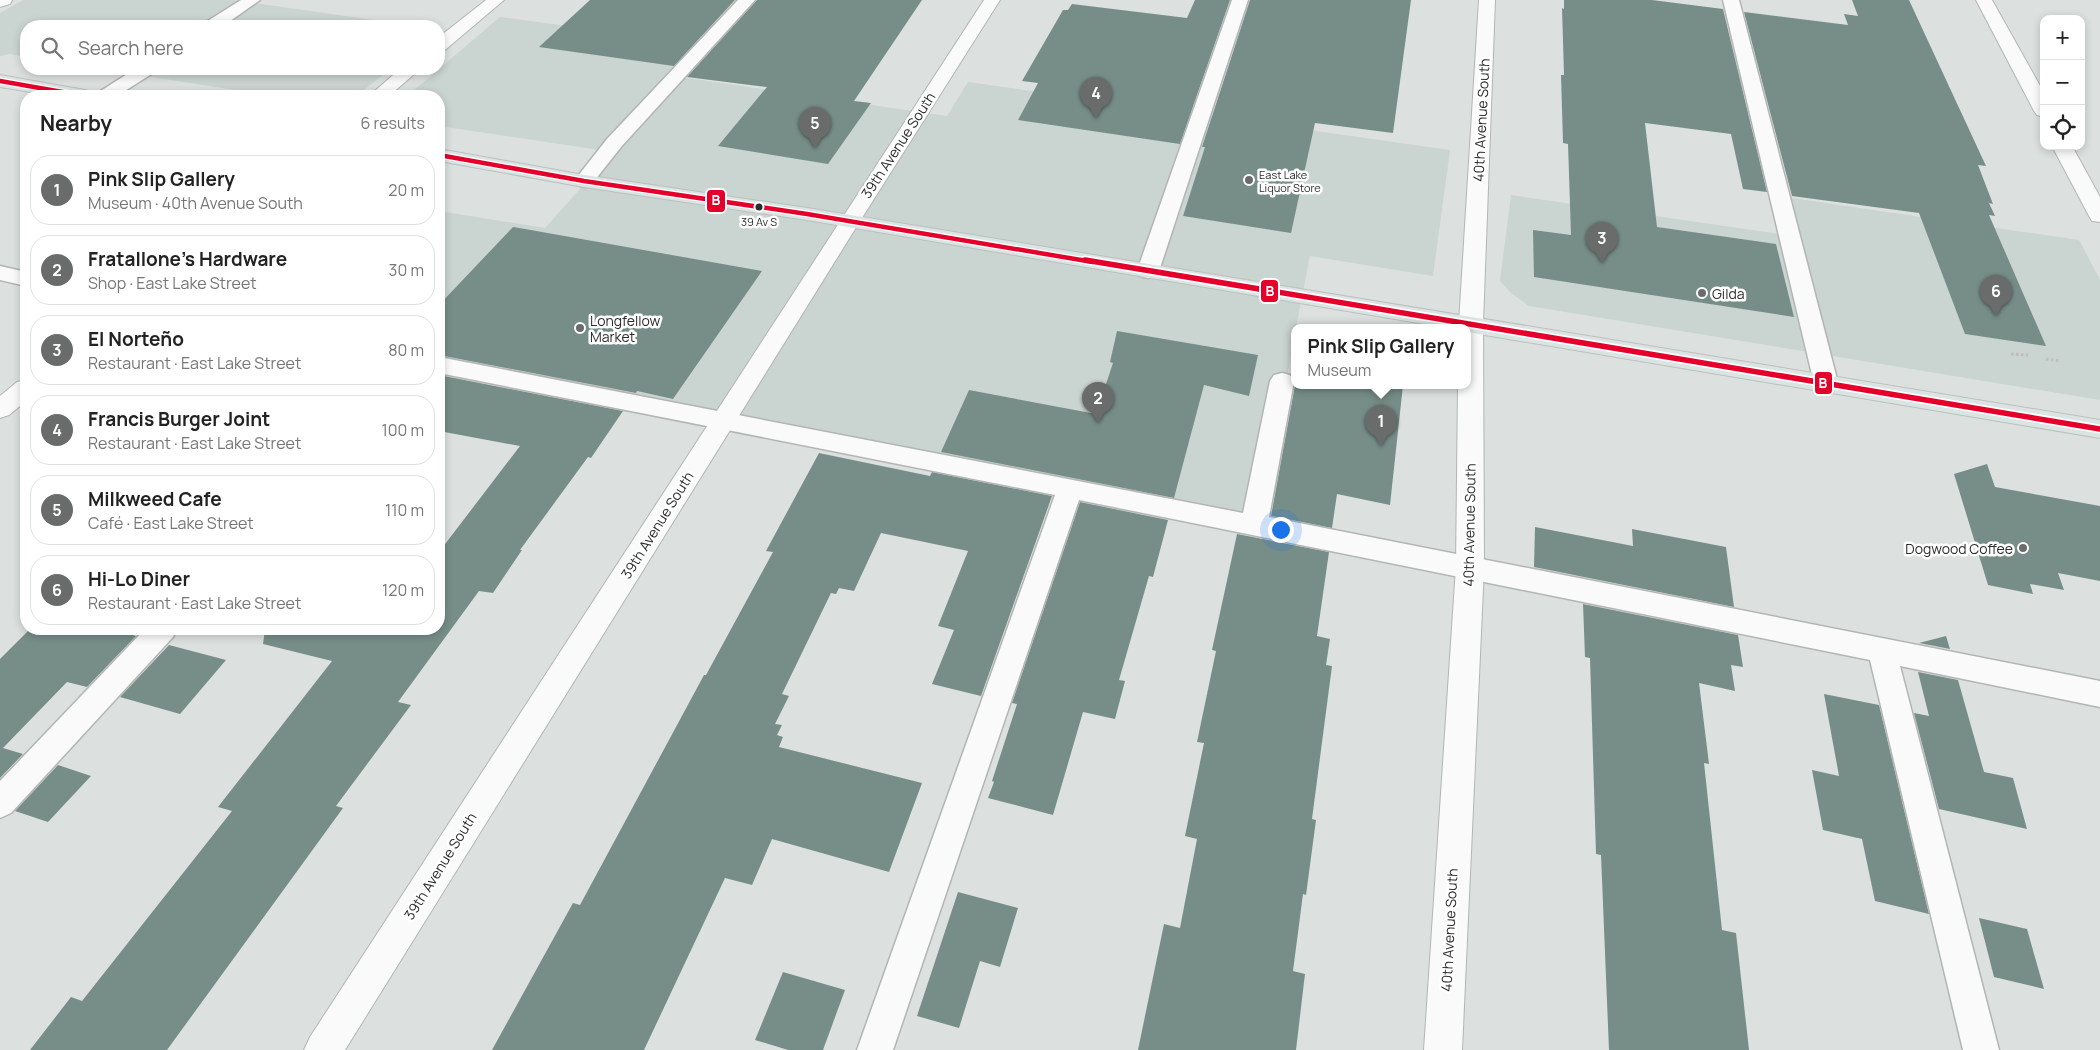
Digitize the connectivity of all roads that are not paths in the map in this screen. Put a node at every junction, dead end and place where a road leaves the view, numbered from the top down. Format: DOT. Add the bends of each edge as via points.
graph roads {
  1 [pos="4,0"];
  2 [pos="252,0"];
  3 [pos="496,0"];
  4 [pos="747,0"];
  5 [pos="992,0"];
  6 [pos="1240,0"];
  7 [pos="1487,0"];
  8 [pos="1731,0"];
  9 [pos="1984,0"];
  10 [pos="0,2"];
  11 [pos="221,20"];
  12 [pos="445,41"];
  13 [pos="138,75"];
  14 [pos="404,75"];
  15 [pos="0,81"];
  16 [pos="52,90"];
  17 [pos="114,90"];
  18 [pos="385,90"];
  19 [pos="2041,105"];
  20 [pos="2064,150"];
  21 [pos="445,156"];
  22 [pos="584,181"];
  23 [pos="2100,216"];
  24 [pos="849,221"];
  25 [pos="1148,271"];
  26 [pos="0,273"];
  27 [pos="20,278"];
  28 [pos="1471,323"];
  29 [pos="445,367"];
  30 [pos="1282,381"];
  31 [pos="1826,383"];
  32 [pos="1471,389"];
  33 [pos="20,393"];
  34 [pos="0,409"];
  35 [pos="723,420"];
  36 [pos="2100,429"];
  37 [pos="1070,489"];
  38 [pos="1254,525"];
  39 [pos="1470,567"];
  40 [pos="157,635"];
  41 [pos="1882,650"];
  42 [pos="2100,694"];
  43 [pos="0,803"];
  44 [pos="323,1050"];
  45 [pos="875,1050"];
  46 [pos="1443,1050"];
  47 [pos="1981,1050"];
  1 -- 10 [label="street"];
  2 -- 11 [label="lane"];
  3 -- 12 [label="street"];
  4 -- 22 [label="lane" via="614,143"];
  5 -- 24 [label="street, 39th Avenue South"];
  6 -- 25 [label="lane"];
  7 -- 28 [label="street, 40th Avenue South"];
  8 -- 31 [label="lane"];
  9 -- 19 [label="street"];
  13 -- 17 [label="lane"];
  14 -- 18 [label="street"];
  15 -- 16 [label="main road"];
  20 -- 23 [label="street"];
  21 -- 22 [label="main road"];
  22 -- 24 [label="main road"];
  24 -- 25 [label="main road"];
  24 -- 35 [label="street, 39th Avenue South"];
  25 -- 28 [label="main road"];
  26 -- 27 [label="lane"];
  28 -- 31 [label="main road"];
  29 -- 35 [label="lane"];
  30 -- 38 [label="lane"];
  31 -- 36 [label="main road"];
  32 -- 39 [label="street, 40th Avenue South"];
  33 -- 34 [label="street"];
  35 -- 37 [label="lane"];
  35 -- 44 [label="street, 39th Avenue South"];
  37 -- 38 [label="lane"];
  37 -- 45 [label="lane"];
  38 -- 39 [label="lane"];
  39 -- 41 [label="lane"];
  39 -- 46 [label="street, 40th Avenue South"];
  40 -- 43 [label="lane"];
  41 -- 42 [label="lane"];
  41 -- 47 [label="lane"];
}
